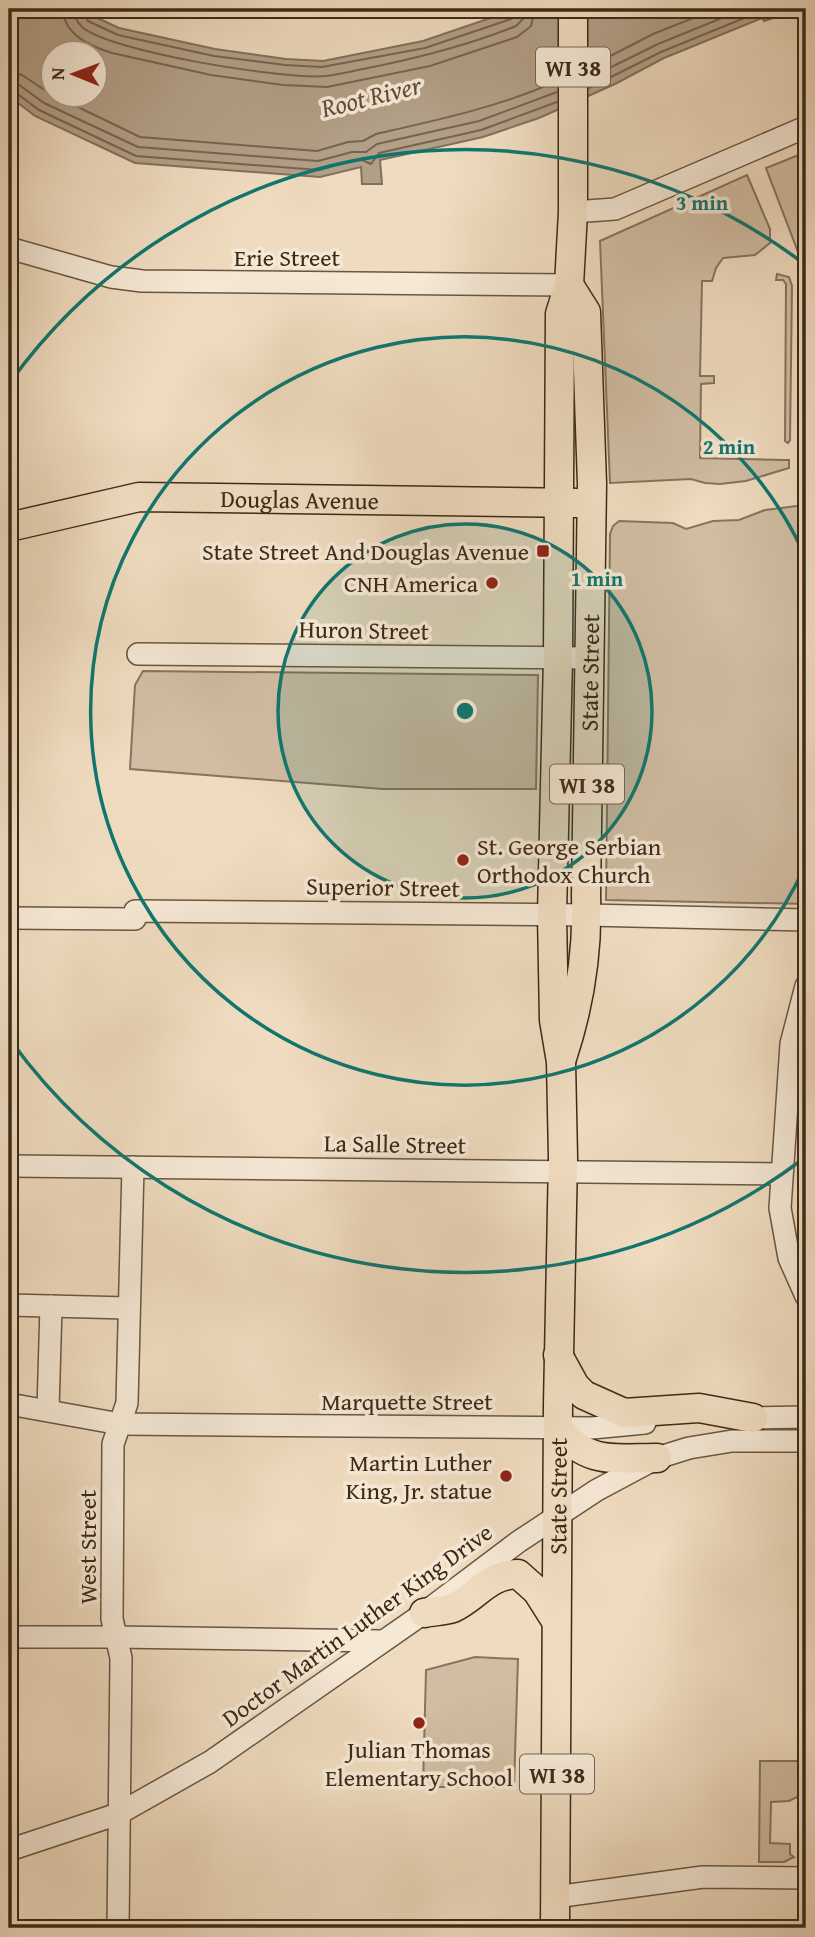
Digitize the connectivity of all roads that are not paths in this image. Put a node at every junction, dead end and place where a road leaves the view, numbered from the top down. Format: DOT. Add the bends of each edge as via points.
graph roads {
  1 [pos="573,9"];
  2 [pos="806,127"];
  3 [pos="573,212"];
  4 [pos="9,248"];
  5 [pos="569,285"];
  6 [pos="560,503"];
  7 [pos="592,503"];
  8 [pos="9,527"];
  9 [pos="138,654"];
  10 [pos="558,658"];
  11 [pos="590,658"];
  12 [pos="552,915"];
  13 [pos="586,915"];
  14 [pos="9,918"];
  15 [pos="806,920"];
  16 [pos="806,986"];
  17 [pos="561,1062"];
  18 [pos="9,1166"];
  19 [pos="133,1167"];
  20 [pos="562,1171"];
  21 [pos="781,1174"];
  22 [pos="806,1296"];
  23 [pos="9,1305"];
  24 [pos="51,1306"];
  25 [pos="128,1308"];
  26 [pos="558,1355"];
  27 [pos="9,1404"];
  28 [pos="48,1410"];
  29 [pos="806,1417"];
  30 [pos="753,1418"];
  31 [pos="120,1423"];
  32 [pos="558,1428"];
  33 [pos="806,1441"];
  34 [pos="657,1458"];
  35 [pos="557,1518"];
  36 [pos="424,1613"];
  37 [pos="556,1621"];
  38 [pos="9,1637"];
  39 [pos="116,1637"];
  40 [pos="381,1642"];
  41 [pos="118,1814"];
  42 [pos="9,1850"];
  43 [pos="806,1878"];
  44 [pos="555,1897"];
  45 [pos="118,1928"];
  46 [pos="555,1928"];
  1 -- 3 [label="main road, State Street / WI 38"];
  2 -- 3 [label="street" via="615,209"];
  3 -- 5 [label="main road, State Street / WI 38"];
  4 -- 5 [label="street, Erie Street" via="142,281"];
  5 -- 6 [label="main road, State Street / WI 38" via="560,314"];
  5 -- 7 [label="main road, State Street / WI 38" via="586,312"];
  6 -- 7 [label="main road, Douglas Avenue"];
  6 -- 8 [label="main road, Douglas Avenue" via="139,497"];
  6 -- 10 [label="main road, State Street / WI 38"];
  7 -- 11 [label="main road, State Street / WI 38"];
  9 -- 10 [label="street, Huron Street"];
  10 -- 11 [label="street, Huron Street"];
  10 -- 12 [label="main road, State Street / WI 38"];
  11 -- 13 [label="main road, State Street / WI 38"];
  12 -- 13 [label="street, Superior Street"];
  12 -- 14 [label="street, Superior Street" via="135,911 135,919"];
  12 -- 17 [label="main road, State Street / WI 38" via="554,1020"];
  13 -- 15 [label="street, Superior Street"];
  13 -- 17 [label="main road, State Street / WI 38" via="573,1024"];
  16 -- 21 [label="street" via="791,1044"];
  17 -- 20 [label="main road, State Street / WI 38"];
  18 -- 19 [label="street, La Salle Street"];
  19 -- 20 [label="street, La Salle Street"];
  19 -- 25 [label="street, West Street"];
  20 -- 21 [label="street, La Salle Street"];
  20 -- 26 [label="main road, State Street / WI 38"];
  21 -- 22 [label="street" via="785,1242"];
  23 -- 24 [label="street"];
  24 -- 25 [label="street"];
  24 -- 28 [label="street"];
  25 -- 31 [label="street, West Street" via="127,1403"];
  26 -- 30 [label="main road" via="584,1395 624,1413 699,1408"];
  26 -- 32 [label="main road, State Street / WI 38"];
  27 -- 28 [label="street, Marquette Street"];
  28 -- 31 [label="street, Marquette Street"];
  29 -- 30 [label="street, Marquette Street"];
  30 -- 32 [label="street, Marquette Street"];
  31 -- 32 [label="street, Marquette Street"];
  31 -- 39 [label="street, West Street" via="113,1444"];
  32 -- 34 [label="main road" via="575,1448 593,1455"];
  32 -- 35 [label="main road, State Street / WI 38"];
  33 -- 34 [label="street, Doctor Martin Luther King Drive" via="732,1441"];
  34 -- 35 [label="street, Doctor Martin Luther King Drive"];
  35 -- 36 [label="street, Doctor Martin Luther King Drive"];
  35 -- 37 [label="main road, State Street / WI 38"];
  36 -- 37 [label="main road" via="452,1608 495,1578 518,1574 537,1591"];
  36 -- 40 [label="street, Doctor Martin Luther King Drive"];
  37 -- 44 [label="main road, State Street / WI 38"];
  38 -- 39 [label="street"];
  39 -- 40 [label="street"];
  39 -- 41 [label="street, West Street" via="121,1658"];
  40 -- 41 [label="street, Doctor Martin Luther King Drive" via="210,1762"];
  41 -- 42 [label="street, Doctor Martin Luther King Drive"];
  41 -- 45 [label="street, West Street"];
  43 -- 44 [label="street" via="703,1877"];
  44 -- 46 [label="main road, State Street / WI 38"];
}
